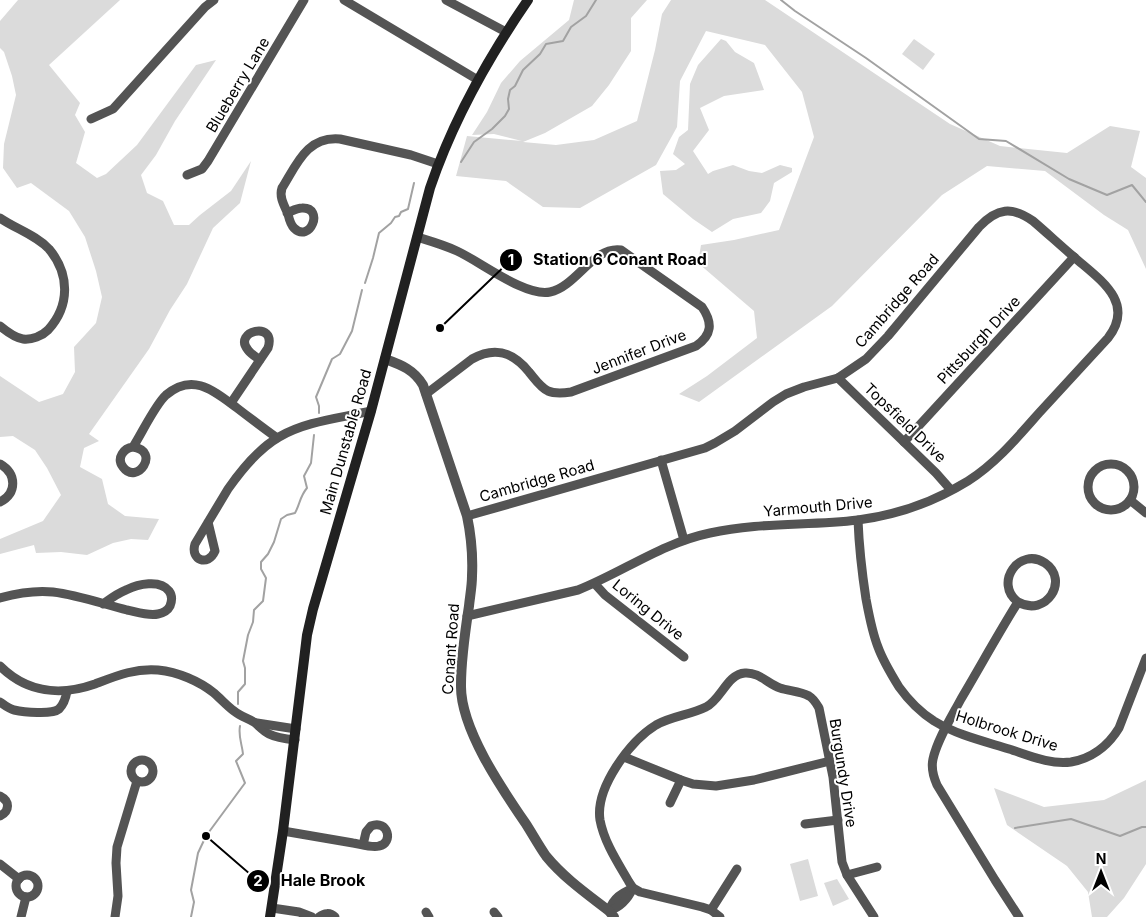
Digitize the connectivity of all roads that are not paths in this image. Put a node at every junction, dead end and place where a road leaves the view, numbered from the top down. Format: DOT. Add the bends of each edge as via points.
graph roads {
  1 [pos="213,0"];
  2 [pos="304,0"];
  3 [pos="344,0"];
  4 [pos="446,0"];
  5 [pos="528,0"];
  6 [pos="506,32"];
  7 [pos="478,80"];
  8 [pos="91,119"];
  9 [pos="438,164"];
  10 [pos="187,175"];
  11 [pos="287,213"];
  12 [pos="0,218"];
  13 [pos="417,238"];
  14 [pos="1074,257"];
  15 [pos="0,326"];
  16 [pos="385,359"];
  17 [pos="260,360"];
  18 [pos="838,378"];
  19 [pos="426,394"];
  20 [pos="231,403"];
  21 [pos="371,411"];
  22 [pos="277,438"];
  23 [pos="904,442"];
  24 [pos="133,447"];
  25 [pos="661,460"];
  26 [pos="0,464"];
  27 [pos="951,490"];
  28 [pos="1130,500"];
  29 [pos="0,502"];
  30 [pos="1146,513"];
  31 [pos="467,516"];
  32 [pos="858,520"];
  33 [pos="208,522"];
  34 [pos="684,540"];
  35 [pos="595,584"];
  36 [pos="0,598"];
  37 [pos="1018,602"];
  38 [pos="103,604"];
  39 [pos="467,616"];
  40 [pos="684,657"];
  41 [pos="1146,658"];
  42 [pos="0,666"];
  43 [pos="67,691"];
  44 [pos="0,702"];
  45 [pos="255,723"];
  46 [pos="946,728"];
  47 [pos="296,729"];
  48 [pos="295,740"];
  49 [pos="624,757"];
  50 [pos="830,761"];
  51 [pos="681,780"];
  52 [pos="138,781"];
  53 [pos="0,796"];
  54 [pos="670,803"];
  55 [pos="0,816"];
  56 [pos="838,820"];
  57 [pos="805,824"];
  58 [pos="284,831"];
  59 [pos="363,845"];
  60 [pos="0,864"];
  61 [pos="877,867"];
  62 [pos="737,869"];
  63 [pos="847,875"];
  64 [pos="19,879"];
  65 [pos="633,888"];
  66 [pos="26,897"];
  67 [pos="711,910"];
  68 [pos="271,912"];
  69 [pos="610,914"];
  70 [pos="872,916"];
  71 [pos="21,917"];
  72 [pos="115,917"];
  73 [pos="312,917"];
  74 [pos="319,917"];
  75 [pos="335,917"];
  76 [pos="720,917"];
  77 [pos="1019,917"];
  1 -- 8 [label="street" via="113,109"];
  2 -- 10 [label="street, Blueberry Lane" via="208,161 202,169"];
  3 -- 7 [label="street"];
  4 -- 6 [label="street"];
  5 -- 6 [label="main road, Main Dunstable Road"];
  6 -- 7 [label="main road, Main Dunstable Road"];
  7 -- 9 [label="main road, Main Dunstable Road"];
  9 -- 11 [label="street" via="340,139 319,141 303,155 282,188 281,198"];
  9 -- 13 [label="main road, Main Dunstable Road"];
  12 -- 15 [label="street" via="49,249 62,272 64,289 60,314 45,333 23,339"];
  13 -- 16 [label="main road, Main Dunstable Road"];
  13 -- 19 [label="street, Jennifer Drive" via="455,250 525,288 543,292 564,286 609,250 621,250 702,307 710,324 707,337 696,346 571,392 547,390 509,354 488,352 472,359"];
  14 -- 18 [label="street, Cambridge Road" via="1024,215 1008,210 993,215 968,239 876,350"];
  14 -- 23 [label="street, Pittsburgh Drive"];
  14 -- 27 [label="street, Yarmouth Drive" via="1106,285 1116,300 1118,315 1114,330 1000,456"];
  16 -- 19 [label="street, Conant Road" via="413,372"];
  16 -- 21 [label="main road, Main Dunstable Road"];
  17 -- 20 [label="street"];
  18 -- 23 [label="street, Topsfield Drive"];
  18 -- 25 [label="street, Cambridge Road" via="786,394 705,448"];
  19 -- 31 [label="street, Conant Road"];
  20 -- 22 [label="street"];
  20 -- 24 [label="street" via="201,385 182,386 165,396"];
  21 -- 22 [label="street" via="309,425"];
  21 -- 47 [label="main road, Main Dunstable Road" via="313,609"];
  22 -- 33 [label="street" via="238,475"];
  23 -- 27 [label="street, Topsfield Drive"];
  25 -- 31 [label="street, Cambridge Road"];
  25 -- 34 [label="street"];
  26 -- 29 [label="street" via="12,477 12,484 10,494"];
  27 -- 32 [label="street, Yarmouth Drive" via="900,512"];
  28 -- 28 [label="street" via="1117,509 1098,507 1088,491 1092,473 1108,464 1126,469 1134,482"];
  28 -- 30 [label="street"];
  31 -- 39 [label="street, Conant Road" via="472,578"];
  32 -- 34 [label="street, Yarmouth Drive" via="751,526"];
  32 -- 46 [label="street, Holbrook Drive" via="863,580 878,646 892,676 910,701"];
  34 -- 35 [label="street, Yarmouth Drive"];
  35 -- 39 [label="street, Yarmouth Drive"];
  35 -- 40 [label="street, Loring Drive"];
  36 -- 38 [label="street" via="44,591"];
  37 -- 37 [label="street" via="1012,597 1008,585 1012,570 1029,559 1045,563 1055,578 1051,596 1036,606"];
  37 -- 46 [label="street"];
  38 -- 38 [label="street" via="126,590 149,584 163,586 172,599 168,608 158,614"];
  39 -- 69 [label="street, Conant Road" via="461,695 480,751 546,856"];
  41 -- 46 [label="street, Holbrook Drive" via="1113,739 1086,758 1054,762"];
  42 -- 43 [label="street" via="25,685"];
  43 -- 44 [label="street" via="60,708 54,712 14,710"];
  43 -- 45 [label="street" via="126,673 168,672 203,686"];
  45 -- 47 [label="street"];
  45 -- 48 [label="street" via="269,734"];
  46 -- 77 [label="street" via="933,761 937,785"];
  47 -- 48 [label="main road, Main Dunstable Road"];
  48 -- 58 [label="main road, Main Dunstable Road"];
  49 -- 50 [label="street, Burgundy Drive" via="650,729 670,718 708,706 736,676 746,673 778,688 805,694 815,701"];
  49 -- 51 [label="street"];
  49 -- 65 [label="street, Burgundy Drive" via="604,793 600,818 610,848"];
  50 -- 51 [label="street" via="725,785 704,786"];
  50 -- 56 [label="street, Burgundy Drive"];
  51 -- 54 [label="street"];
  52 -- 72 [label="street" via="117,847"];
  53 -- 55 [label="street" via="8,806"];
  56 -- 57 [label="street"];
  56 -- 63 [label="street, Burgundy Drive" via="842,862"];
  58 -- 59 [label="street"];
  58 -- 68 [label="main road, Main Dunstable Road"];
  60 -- 64 [label="street"];
  61 -- 63 [label="street"];
  62 -- 67 [label="street"];
  63 -- 70 [label="street, Burgundy Drive"];
  64 -- 66 [label="street" via="17,890"];
  64 -- 66 [label="street" via="29,875 37,882 36,893"];
  65 -- 67 [label="street"];
  65 -- 69 [label="street" via="629,897"];
  66 -- 71 [label="street"];
  67 -- 76 [label="street"];
  68 -- 73 [label="street" via="299,912"];
  74 -- 75 [label="street" via="326,913"];
}
